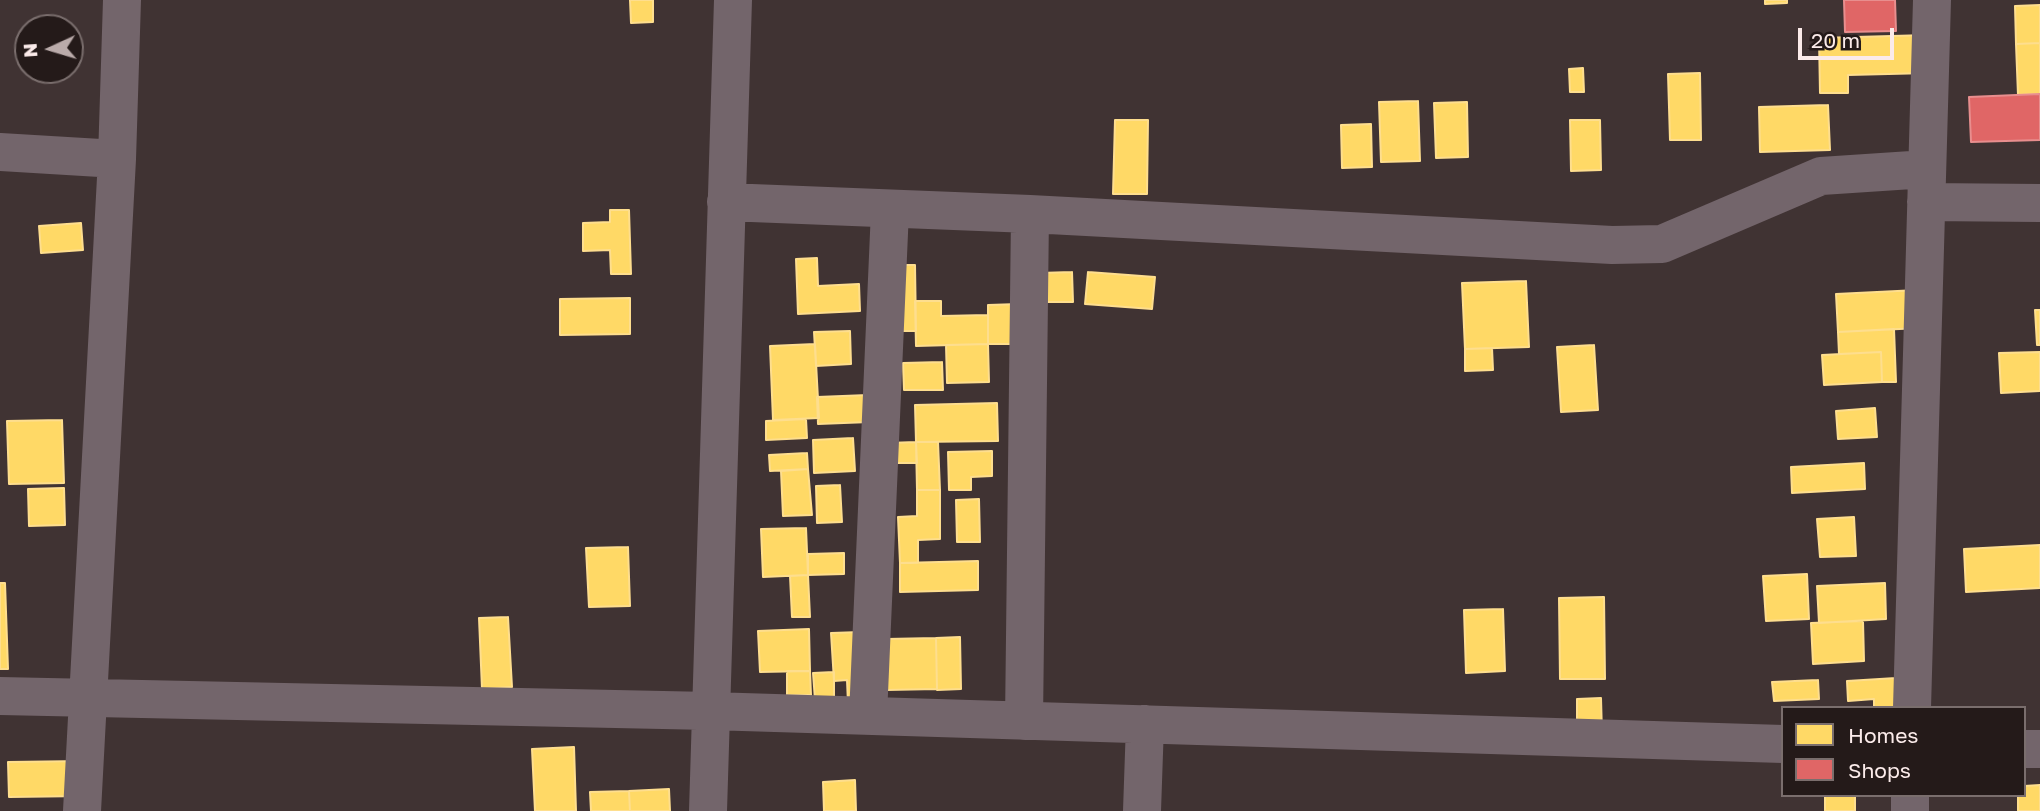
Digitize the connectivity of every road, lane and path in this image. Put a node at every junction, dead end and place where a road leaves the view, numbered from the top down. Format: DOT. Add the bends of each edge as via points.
graph roads {
  1 [pos="122,0"];
  2 [pos="733,0"];
  3 [pos="1932,0"];
  4 [pos="0,152"];
  5 [pos="117,159"];
  6 [pos="1927,186"];
  7 [pos="726,202"];
  8 [pos="2040,203"];
  9 [pos="890,210"];
  10 [pos="1030,214"];
  11 [pos="0,696"];
  12 [pos="87,699"];
  13 [pos="1912,706"];
  14 [pos="710,711"];
  15 [pos="868,716"];
  16 [pos="1024,721"];
  17 [pos="1145,724"];
  18 [pos="1781,744"];
  19 [pos="82,811"];
  20 [pos="708,811"];
  21 [pos="1142,811"];
  1 -- 5 [label="street"];
  2 -- 7 [label="street"];
  3 -- 6 [label="street"];
  4 -- 5 [label="street"];
  5 -- 12 [label="street"];
  6 -- 8 [label="street"];
  6 -- 10 [label="street" via="1821,176 1662,244"];
  6 -- 13 [label="street"];
  7 -- 9 [label="street"];
  7 -- 14 [label="street"];
  9 -- 10 [label="street"];
  9 -- 15 [label="street"];
  10 -- 16 [label="street"];
  11 -- 12 [label="street"];
  12 -- 14 [label="street"];
  12 -- 19 [label="street"];
  14 -- 15 [label="street"];
  14 -- 20 [label="street"];
  15 -- 16 [label="street"];
  16 -- 17 [label="street"];
  17 -- 18 [label="street"];
  17 -- 21 [label="street"];
}
